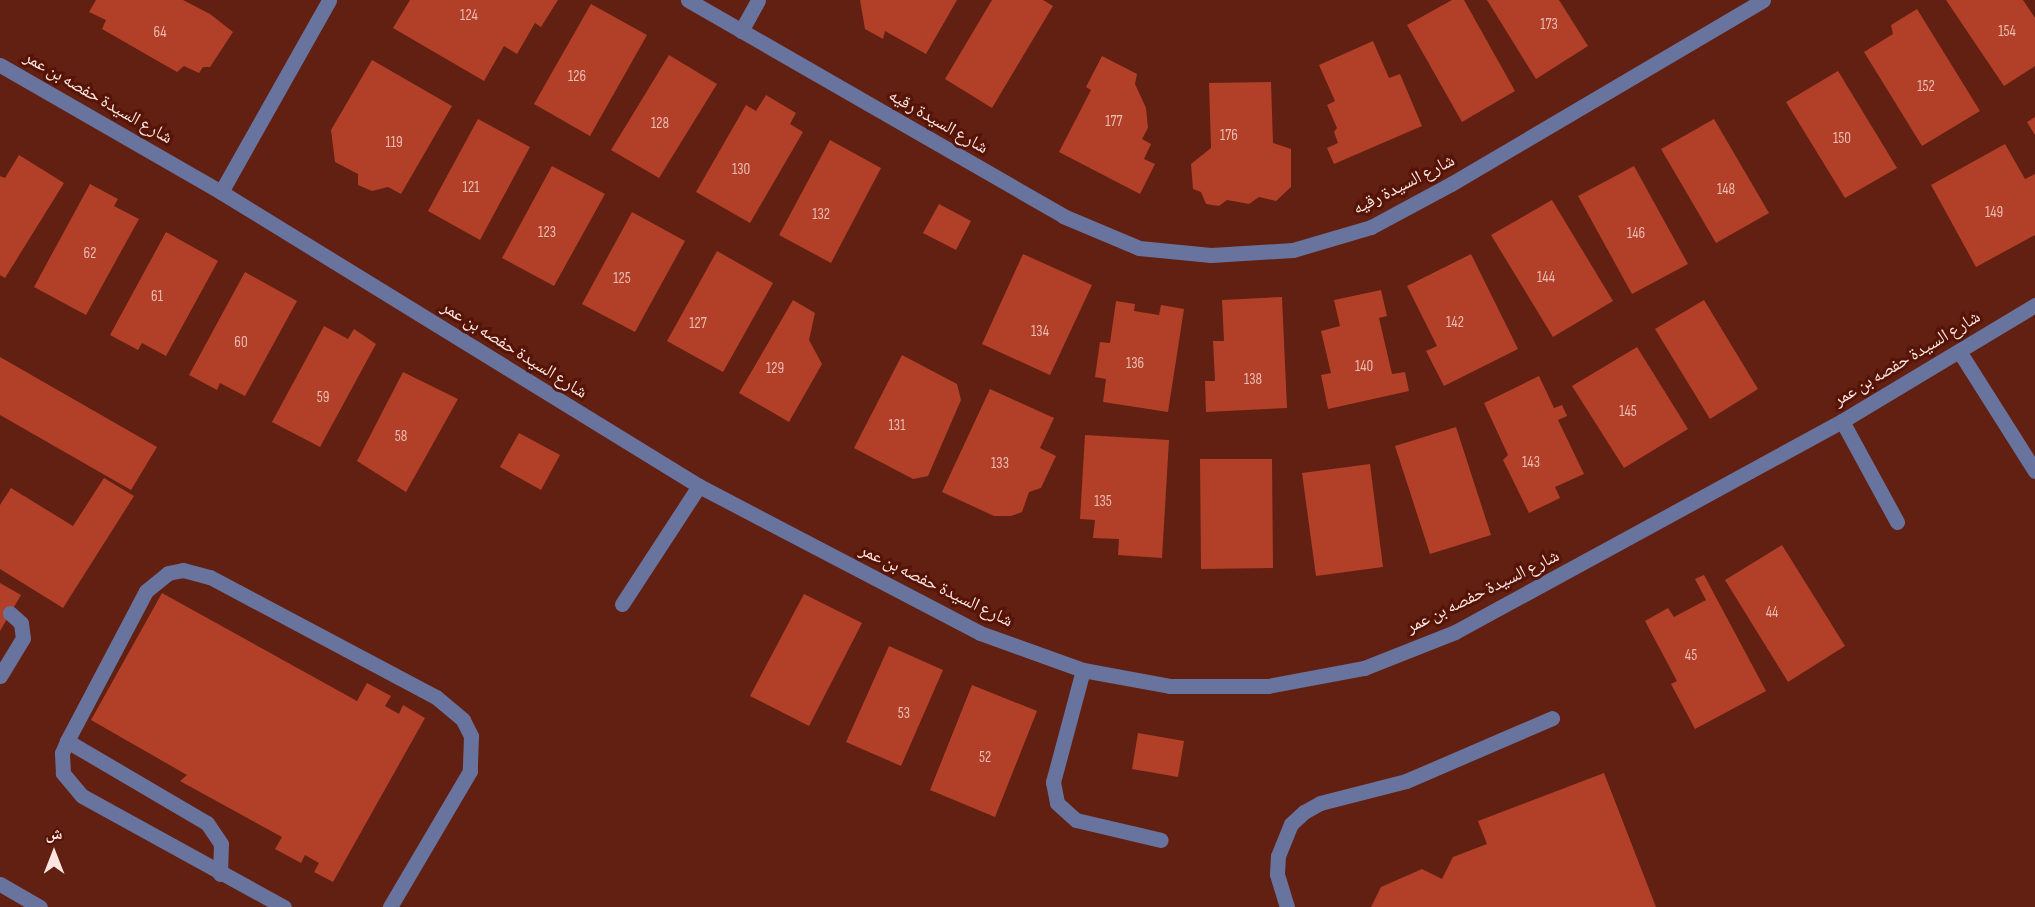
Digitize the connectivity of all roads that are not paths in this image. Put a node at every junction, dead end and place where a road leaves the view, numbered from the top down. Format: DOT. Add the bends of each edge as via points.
graph roads {
  1 [pos="329,0"];
  2 [pos="688,0"];
  3 [pos="759,0"];
  4 [pos="1763,0"];
  5 [pos="741,31"];
  6 [pos="0,64"];
  7 [pos="221,192"];
  8 [pos="2035,305"];
  9 [pos="1959,351"];
  10 [pos="1842,421"];
  11 [pos="2035,471"];
  12 [pos="699,486"];
  13 [pos="1898,522"];
  14 [pos="622,604"];
  15 [pos="10,613"];
  16 [pos="1083,669"];
  17 [pos="0,676"];
  18 [pos="1551,718"];
  19 [pos="67,741"];
  20 [pos="1161,840"];
  21 [pos="220,874"];
  22 [pos="0,884"];
  23 [pos="40,907"];
  24 [pos="284,907"];
  25 [pos="390,907"];
  26 [pos="1287,907"];
  1 -- 7 [label="street"];
  2 -- 5 [label="street, شارع السيدة رقيه"];
  3 -- 5 [label="street"];
  4 -- 5 [label="street, شارع السيدة رقيه" via="1371,227 1293,250 1211,255 1139,248 1063,216"];
  6 -- 7 [label="street, شارع السيدة حفصه بن عمر"];
  7 -- 12 [label="street, شارع السيدة حفصه بن عمر"];
  8 -- 9 [label="street, شارع السيدة حفصه بن عمر"];
  9 -- 10 [label="street, شارع السيدة حفصه بن عمر"];
  9 -- 11 [label="street"];
  10 -- 13 [label="street"];
  10 -- 16 [label="street, شارع السيدة حفصه بن عمر" via="1523,597 1455,632 1364,668 1268,686 1170,686"];
  12 -- 14 [label="street"];
  12 -- 16 [label="street, شارع السيدة حفصه بن عمر" via="980,633"];
  15 -- 17 [label="street" via="21,623 23,638"];
  16 -- 20 [label="street" via="1053,782 1057,803 1076,820"];
  18 -- 26 [label="street" via="1406,781 1320,803 1304,812 1291,824 1278,856 1277,874"];
  19 -- 21 [label="street" via="207,824 221,844"];
  19 -- 21 [label="street" via="61,764 74,791"];
  19 -- 25 [label="street" via="146,591 168,573 183,570 210,577 436,697 463,720 472,745 470,771"];
  21 -- 24 [label="street"];
  22 -- 23 [label="street"];
}
